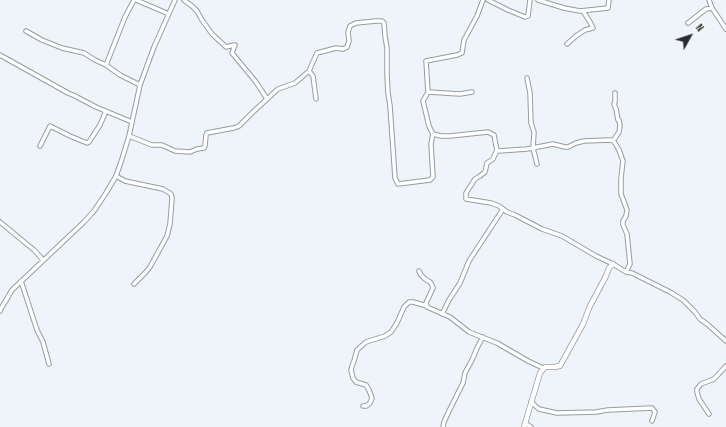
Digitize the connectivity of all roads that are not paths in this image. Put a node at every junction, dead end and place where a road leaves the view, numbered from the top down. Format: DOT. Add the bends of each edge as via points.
graph roads {
  1 [pos="135,0"];
  2 [pos="175,0"];
  3 [pos="184,0"];
  4 [pos="483,0"];
  5 [pos="488,0"];
  6 [pos="530,0"];
  7 [pos="538,0"];
  8 [pos="609,0"];
  9 [pos="709,0"];
  10 [pos="712,8"];
  11 [pos="583,11"];
  12 [pos="169,14"];
  13 [pos="688,23"];
  14 [pos="726,29"];
  15 [pos="26,31"];
  16 [pos="566,44"];
  17 [pos="226,47"];
  18 [pos="232,53"];
  19 [pos="0,55"];
  20 [pos="106,65"];
  21 [pos="309,71"];
  22 [pos="527,78"];
  23 [pos="140,85"];
  24 [pos="428,92"];
  25 [pos="472,92"];
  26 [pos="615,93"];
  27 [pos="267,99"];
  28 [pos="316,99"];
  29 [pos="106,111"];
  30 [pos="132,122"];
  31 [pos="433,134"];
  32 [pos="129,136"];
  33 [pos="613,141"];
  34 [pos="40,146"];
  35 [pos="534,148"];
  36 [pos="497,150"];
  37 [pos="537,164"];
  38 [pos="116,176"];
  39 [pos="503,209"];
  40 [pos="0,222"];
  41 [pos="44,260"];
  42 [pos="613,264"];
  43 [pos="419,271"];
  44 [pos="626,272"];
  45 [pos="22,281"];
  46 [pos="134,284"];
  47 [pos="427,306"];
  48 [pos="0,311"];
  49 [pos="442,314"];
  50 [pos="483,337"];
  51 [pos="726,341"];
  52 [pos="49,364"];
  53 [pos="726,366"];
  54 [pos="543,368"];
  55 [pos="531,402"];
  56 [pos="363,406"];
  57 [pos="708,414"];
  58 [pos="652,421"];
  59 [pos="525,425"];
  60 [pos="443,427"];
  61 [pos="531,427"];
  1 -- 12 [label="street"];
  1 -- 20 [label="street" via="125,17"];
  2 -- 12 [label="street"];
  3 -- 17 [label="street" via="197,11 212,34"];
  4 -- 24 [label="street" via="464,40 462,53 426,61"];
  5 -- 6 [label="street" via="524,17 528,16"];
  7 -- 11 [label="street"];
  8 -- 11 [label="street" via="608,8"];
  9 -- 10 [label="street"];
  10 -- 13 [label="street"];
  10 -- 14 [label="street"];
  11 -- 16 [label="street" via="593,28 585,30"];
  12 -- 23 [label="street"];
  15 -- 20 [label="street" via="62,48 84,53"];
  17 -- 18 [label="street"];
  17 -- 18 [label="street" via="235,45"];
  18 -- 27 [label="street"];
  19 -- 29 [label="street"];
  20 -- 23 [label="street"];
  21 -- 27 [label="street" via="295,83 278,90"];
  21 -- 28 [label="street" via="313,76"];
  21 -- 31 [label="street" via="316,53 347,47 350,26 368,21 382,21 387,48 395,178 398,184 430,180"];
  22 -- 35 [label="street"];
  23 -- 30 [label="street"];
  24 -- 25 [label="street"];
  24 -- 31 [label="street" via="424,101"];
  26 -- 33 [label="street" via="614,104 620,126"];
  27 -- 32 [label="street" via="239,126 207,133 204,148 190,152 152,145"];
  29 -- 30 [label="street"];
  29 -- 34 [label="street" via="89,142 50,126"];
  30 -- 32 [label="street"];
  31 -- 36 [label="street" via="450,136 488,132 494,134"];
  32 -- 38 [label="street"];
  33 -- 35 [label="street" via="584,141 568,147 553,144"];
  33 -- 44 [label="street" via="620,150 623,160 621,194 627,210 623,225 627,234 630,264"];
  35 -- 36 [label="street"];
  35 -- 37 [label="street"];
  36 -- 39 [label="street" via="493,159 487,163 485,172 475,179 466,199 491,203"];
  38 -- 41 [label="street" via="94,211"];
  38 -- 46 [label="street" via="125,181 163,189 171,194 172,198 167,236 150,267"];
  39 -- 42 [label="street" via="562,236"];
  39 -- 49 [label="street" via="469,261"];
  40 -- 41 [label="street"];
  41 -- 45 [label="street"];
  42 -- 44 [label="street"];
  42 -- 54 [label="street" via="560,366"];
  43 -- 47 [label="street" via="433,288"];
  44 -- 51 [label="street" via="683,300 700,319"];
  45 -- 48 [label="street" via="12,290"];
  45 -- 52 [label="street"];
  47 -- 49 [label="street"];
  47 -- 56 [label="street" via="409,302 391,332 366,342 357,350 351,370 353,378 356,382 366,385 372,398 370,403"];
  49 -- 50 [label="street" via="469,332"];
  50 -- 54 [label="street"];
  50 -- 60 [label="street"];
  53 -- 57 [label="street" via="697,389 699,399"];
  54 -- 55 [label="street"];
  55 -- 58 [label="street" via="539,409 556,413 652,408 655,412"];
  55 -- 59 [label="street"];
  59 -- 61 [label="street"];
}
